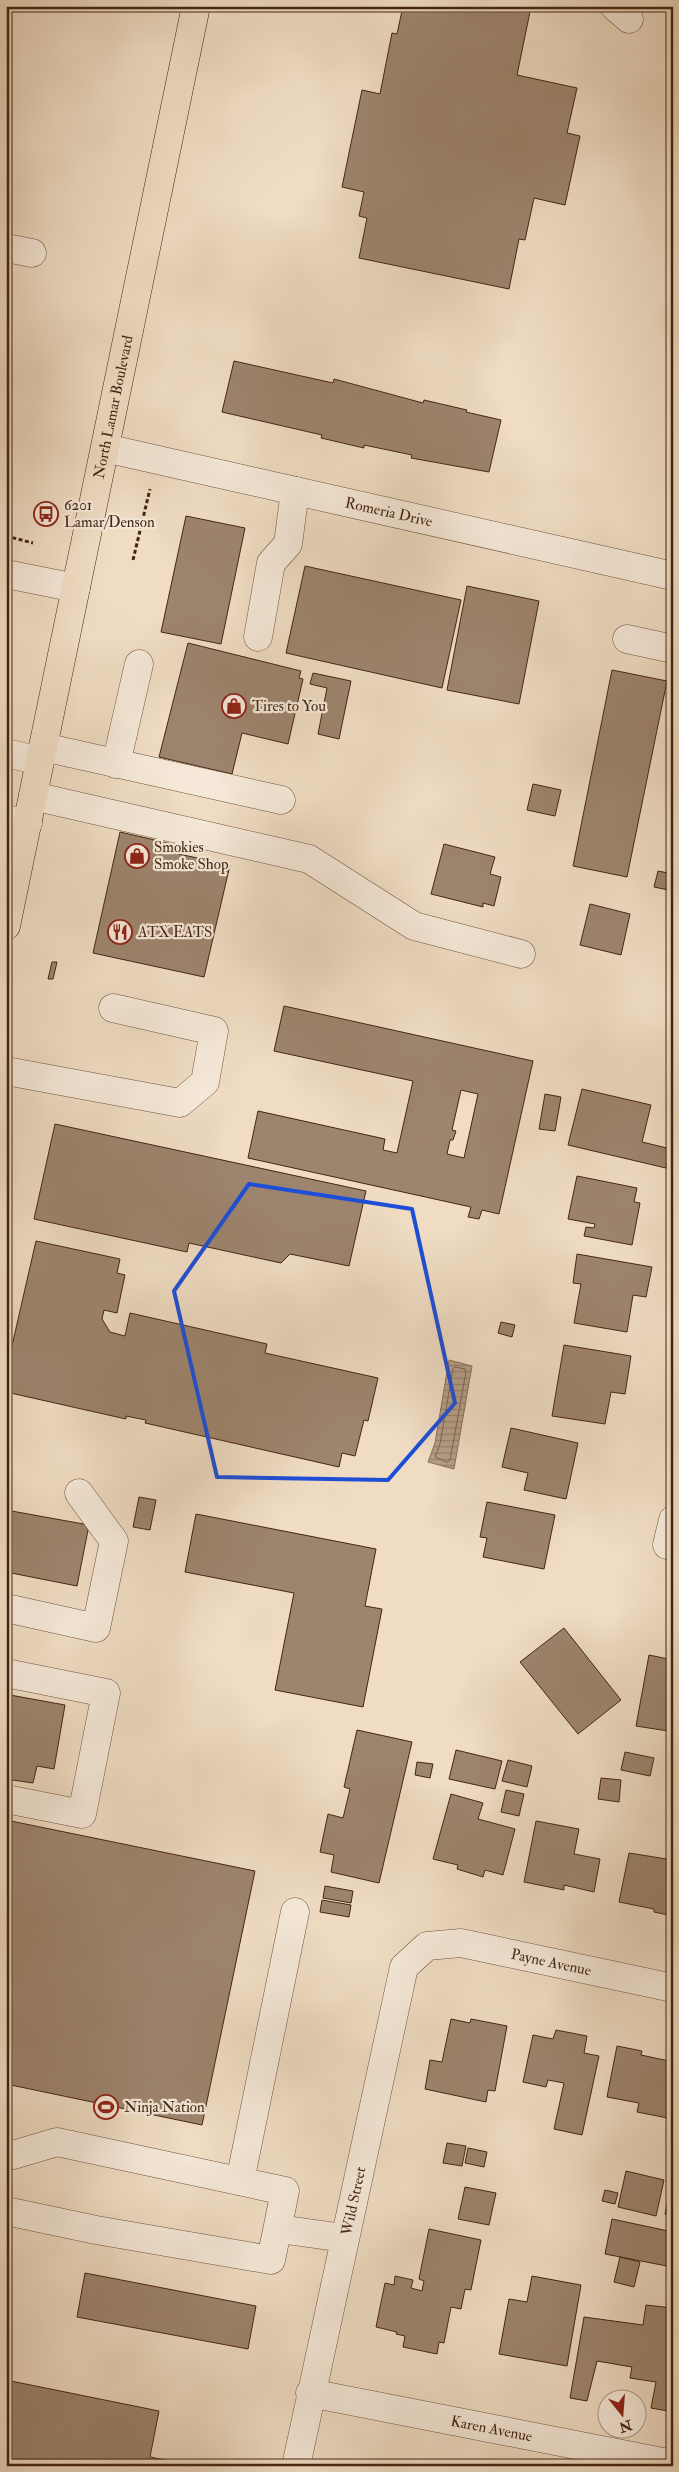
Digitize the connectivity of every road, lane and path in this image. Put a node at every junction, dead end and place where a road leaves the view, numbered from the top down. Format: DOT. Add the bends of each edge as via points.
graph roads {
  1 [pos="196,6"];
  2 [pos="105,448"];
  3 [pos="150,488"];
  4 [pos="295,491"];
  5 [pos="6,536"];
  6 [pos="33,543"];
  7 [pos="133,560"];
  8 [pos="6,574"];
  9 [pos="673,576"];
  10 [pos="76,588"];
  11 [pos="258,637"];
  12 [pos="627,639"];
  13 [pos="673,649"];
  14 [pos="138,664"];
  15 [pos="6,754"];
  16 [pos="42,754"];
  17 [pos="116,764"];
  18 [pos="33,796"];
  19 [pos="281,800"];
  20 [pos="17,821"];
  21 [pos="6,926"];
  22 [pos="521,954"];
  23 [pos="114,1008"];
  24 [pos="6,1071"];
  25 [pos="79,1493"];
  26 [pos="6,1608"];
  27 [pos="6,1672"];
  28 [pos="6,1799"];
  29 [pos="295,1912"];
  30 [pos="427,1946"];
  31 [pos="673,1988"];
  32 [pos="6,2154"];
  33 [pos="240,2181"];
  34 [pos="6,2211"];
  35 [pos="279,2229"];
  36 [pos="344,2238"];
  37 [pos="310,2393"];
  38 [pos="673,2464"];
  39 [pos="296,2466"];
  1 -- 2 [label="main road, North Lamar Boulevard"];
  2 -- 4 [label="street, Romeria Drive"];
  2 -- 10 [label="main road, North Lamar Boulevard"];
  3 -- 7 [label="path"];
  4 -- 9 [label="street, Romeria Drive"];
  4 -- 11 [label="street" via="288,544 271,563"];
  5 -- 6 [label="path"];
  8 -- 10 [label="street"];
  10 -- 16 [label="main road, North Lamar Boulevard"];
  12 -- 13 [label="street"];
  14 -- 17 [label="street"];
  15 -- 16 [label="street"];
  16 -- 17 [label="street"];
  16 -- 18 [label="main road, North Lamar Boulevard"];
  17 -- 19 [label="street"];
  18 -- 20 [label="main road, North Lamar Boulevard"];
  18 -- 22 [label="street" via="309,859 414,926"];
  20 -- 21 [label="main road, North Lamar Boulevard"];
  23 -- 24 [label="street" via="214,1030 205,1082 180,1103"];
  25 -- 26 [label="street" via="114,1541 96,1628"];
  27 -- 28 [label="street" via="106,1693 82,1814"];
  29 -- 33 [label="street"];
  30 -- 31 [label="street, Payne Avenue" via="461,1943"];
  30 -- 36 [label="street, Wild Street" via="404,1967"];
  32 -- 33 [label="street" via="13,2155 57,2142"];
  33 -- 35 [label="street" via="285,2191"];
  34 -- 35 [label="street" via="272,2260"];
  35 -- 36 [label="street"];
  36 -- 37 [label="street, Wild Street"];
  37 -- 38 [label="street, Karen Avenue"];
  37 -- 39 [label="street, Wild Street"];
}
